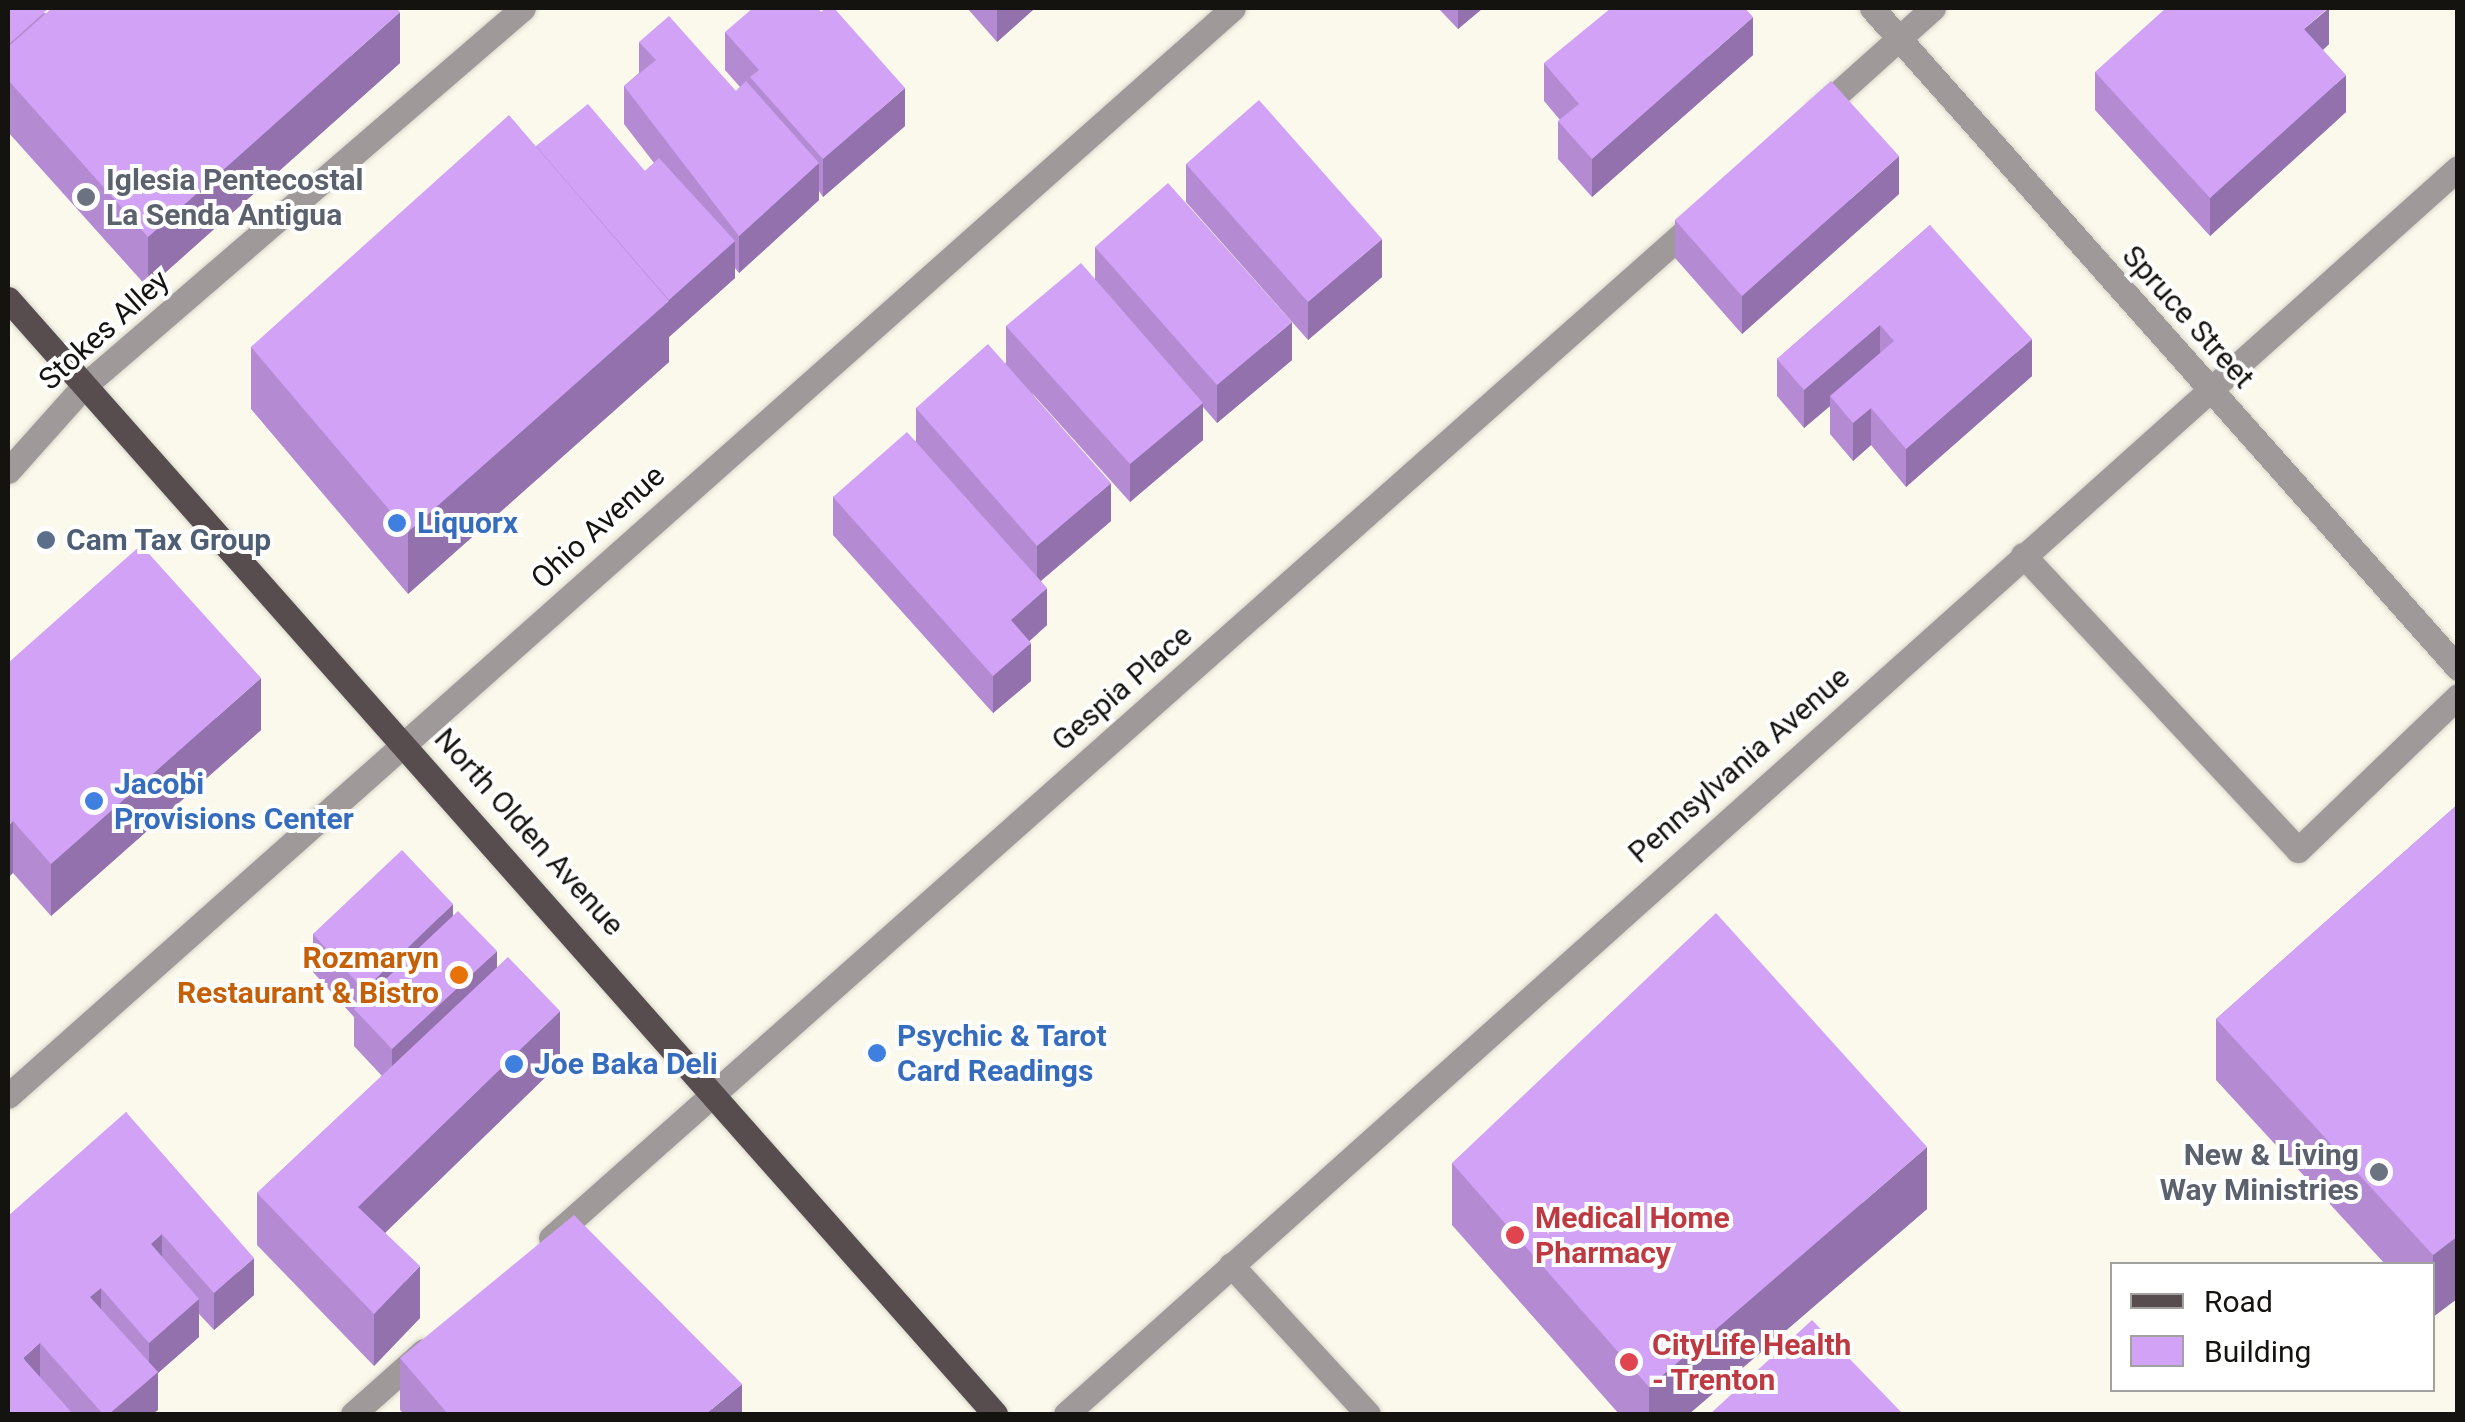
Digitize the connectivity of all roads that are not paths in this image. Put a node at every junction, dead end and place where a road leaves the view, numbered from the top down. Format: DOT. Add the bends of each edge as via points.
graph roads {
  1 [pos="523,8"];
  2 [pos="1232,8"];
  3 [pos="1872,8"];
  4 [pos="1933,8"];
  5 [pos="1898,38"];
  6 [pos="1796,131"];
  7 [pos="2458,168"];
  8 [pos="1722,198"];
  9 [pos="8,299"];
  10 [pos="84,386"];
  11 [pos="2208,388"];
  12 [pos="8,471"];
  13 [pos="2023,555"];
  14 [pos="2458,668"];
  15 [pos="2458,696"];
  16 [pos="405,742"];
  17 [pos="716,1092"];
  18 [pos="8,1096"];
  19 [pos="524,1261"];
  20 [pos="1231,1265"];
  21 [pos="453,1325"];
  22 [pos="353,1414"];
  23 [pos="995,1414"];
  24 [pos="1066,1414"];
  25 [pos="1368,1414"];
  1 -- 10 [label="street, Stokes Alley"];
  2 -- 16 [label="street, Ohio Avenue"];
  3 -- 5 [label="street, Spruce Street"];
  4 -- 5 [label="street"];
  5 -- 6 [label="street"];
  5 -- 11 [label="street, Spruce Street"];
  7 -- 11 [label="street, Pennsylvania Avenue"];
  8 -- 17 [label="street, Gespia Place"];
  9 -- 10 [label="main road, North Olden Avenue"];
  10 -- 12 [label="street, Stokes Alley"];
  10 -- 16 [label="main road, North Olden Avenue"];
  11 -- 13 [label="street, Pennsylvania Avenue"];
  11 -- 14 [label="street, Spruce Street"];
  13 -- 15 [label="street" via="2298,850"];
  13 -- 20 [label="street, Pennsylvania Avenue"];
  16 -- 17 [label="main road, North Olden Avenue"];
  16 -- 18 [label="street, Ohio Avenue"];
  17 -- 19 [label="street, Gespia Place"];
  17 -- 23 [label="main road, North Olden Avenue"];
  20 -- 24 [label="street, Pennsylvania Avenue"];
  20 -- 25 [label="street"];
  21 -- 22 [label="street"];
}
